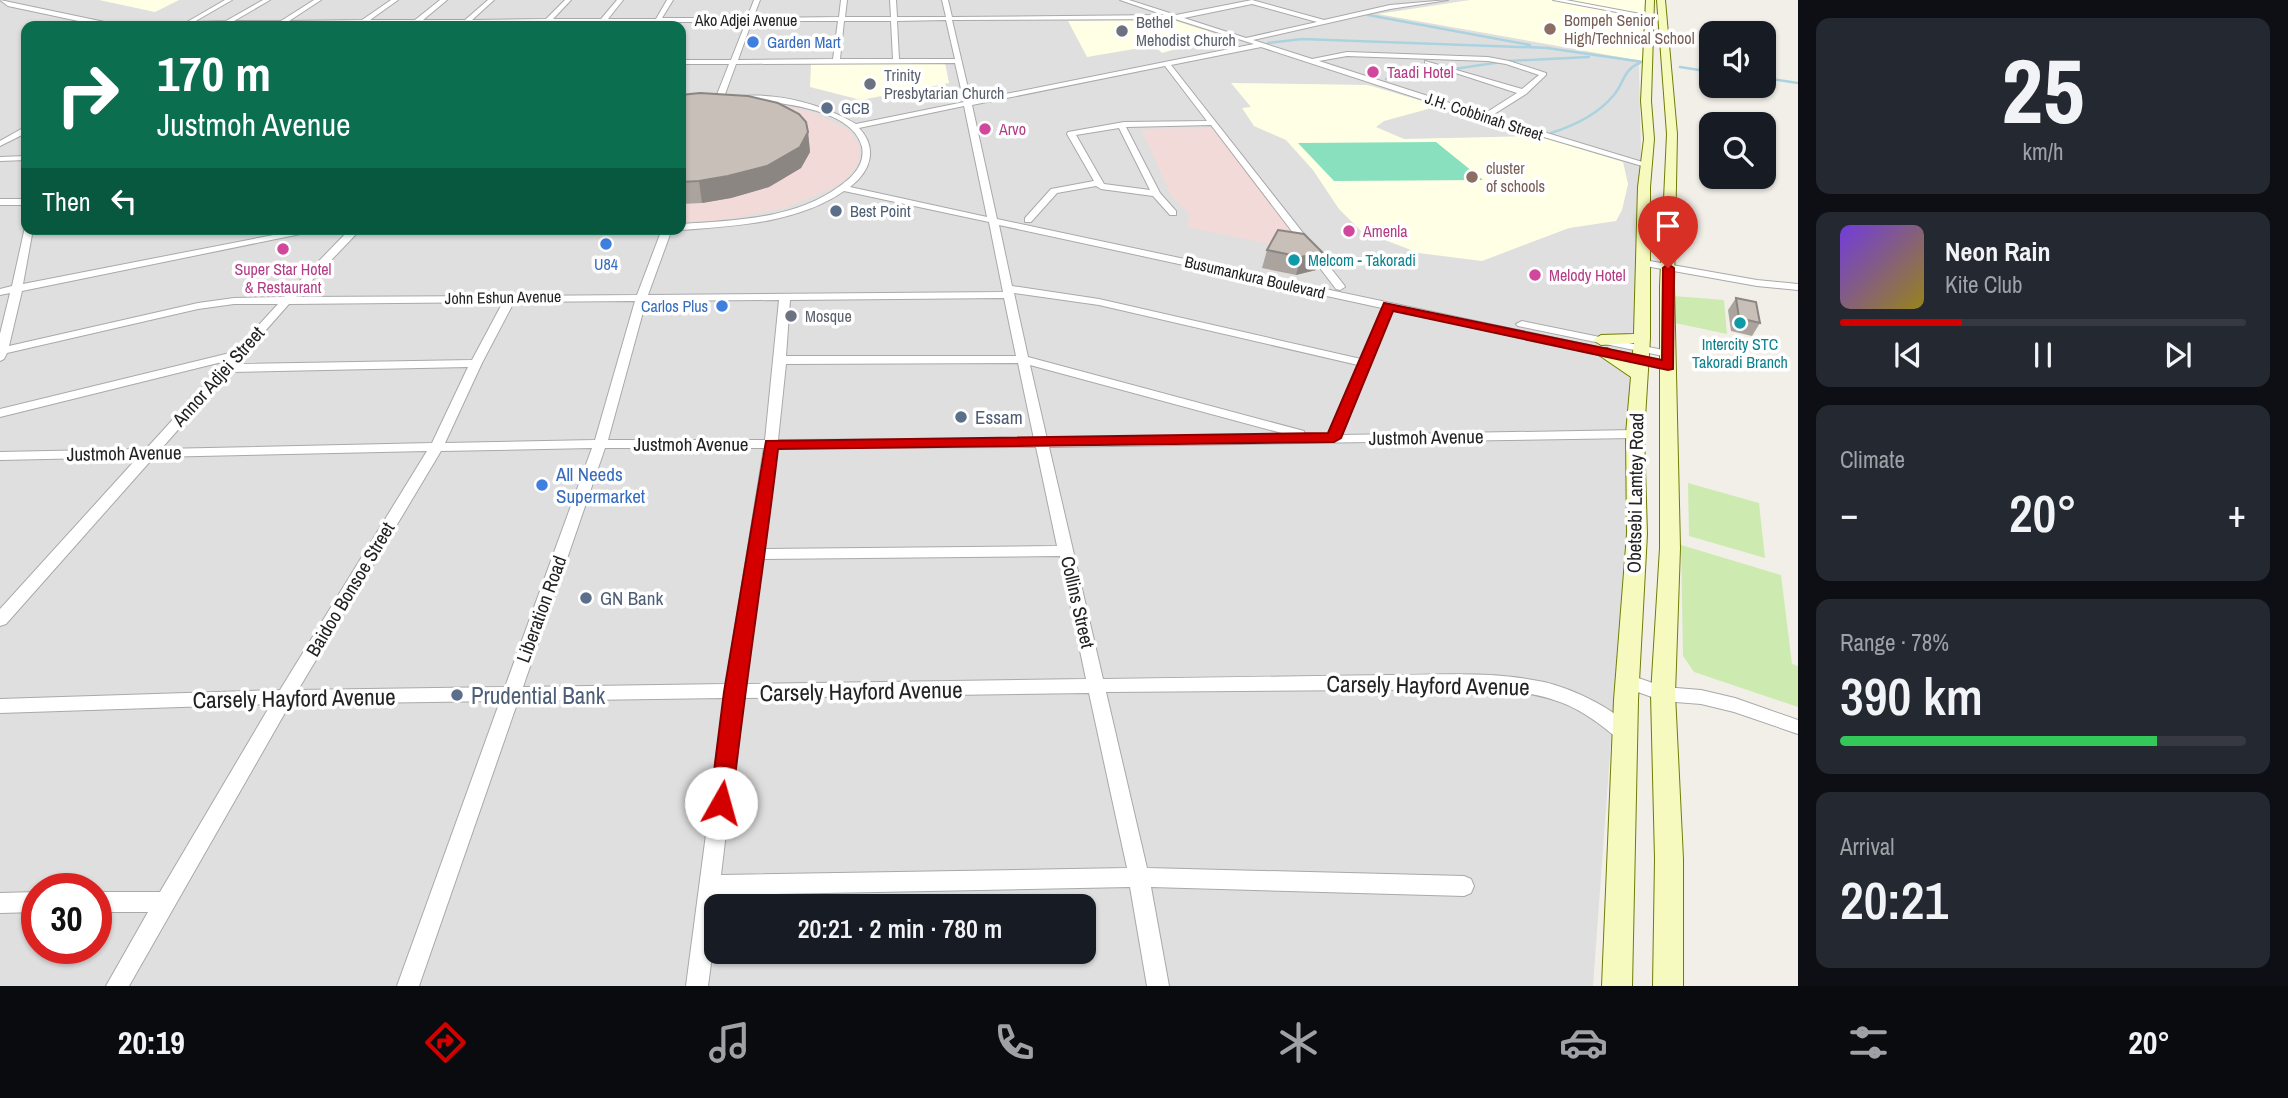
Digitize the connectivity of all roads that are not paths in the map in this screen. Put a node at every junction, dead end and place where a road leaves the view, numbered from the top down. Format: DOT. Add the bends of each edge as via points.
graph roads {
  1 [pos="2,0"];
  2 [pos="229,0"];
  3 [pos="267,0"];
  4 [pos="318,0"];
  5 [pos="395,0"];
  6 [pos="444,0"];
  7 [pos="491,0"];
  8 [pos="568,0"];
  9 [pos="620,0"];
  10 [pos="670,0"];
  11 [pos="757,0"];
  12 [pos="844,0"];
  13 [pos="893,0"];
  14 [pos="945,0"];
  15 [pos="1123,0"];
  16 [pos="1445,0"];
  17 [pos="1556,0"];
  18 [pos="1661,0"];
  19 [pos="0,7"];
  20 [pos="1649,8"];
  21 [pos="1178,18"];
  22 [pos="844,19"];
  23 [pos="892,19"];
  24 [pos="949,19"];
  25 [pos="749,20"];
  26 [pos="72,21"];
  27 [pos="89,21"];
  28 [pos="192,21"];
  29 [pos="230,21"];
  30 [pos="284,21"];
  31 [pos="364,21"];
  32 [pos="417,21"];
  33 [pos="467,21"];
  34 [pos="548,21"];
  35 [pos="603,21"];
  36 [pos="657,21"];
  37 [pos="686,22"];
  38 [pos="1325,22"];
  39 [pos="1216,30"];
  40 [pos="1250,41"];
  41 [pos="1217,45"];
  42 [pos="1262,45"];
  43 [pos="1409,57"];
  44 [pos="836,61"];
  45 [pos="896,61"];
  46 [pos="958,61"];
  47 [pos="1313,61"];
  48 [pos="686,62"];
  49 [pos="734,62"];
  50 [pos="1167,64"];
  51 [pos="1523,92"];
  52 [pos="720,97"];
  53 [pos="730,97"];
  54 [pos="739,97"];
  55 [pos="707,98"];
  56 [pos="967,102"];
  57 [pos="945,109"];
  58 [pos="969,115"];
  59 [pos="1485,117"];
  60 [pos="1214,123"];
  61 [pos="853,124"];
  62 [pos="1122,126"];
  63 [pos="21,133"];
  64 [pos="0,144"];
  65 [pos="21,158"];
  66 [pos="0,159"];
  67 [pos="1646,166"];
  68 [pos="1097,183"];
  69 [pos="846,186"];
  70 [pos="1156,194"];
  71 [pos="0,202"];
  72 [pos="21,202"];
  73 [pos="1173,213"];
  74 [pos="990,216"];
  75 [pos="1028,220"];
  76 [pos="686,227"];
  77 [pos="27,235"];
  78 [pos="254,235"];
  79 [pos="292,235"];
  80 [pos="350,235"];
  81 [pos="665,235"];
  82 [pos="255,243"];
  83 [pos="1644,263"];
  84 [pos="1668,268"];
  85 [pos="1340,287"];
  86 [pos="1798,287"];
  87 [pos="17,288"];
  88 [pos="0,292"];
  89 [pos="1010,292"];
  90 [pos="642,296"];
  91 [pos="786,296"];
  92 [pos="512,297"];
  93 [pos="287,300"];
  94 [pos="1388,306"];
  95 [pos="1601,346"];
  96 [pos="1641,348"];
  97 [pos="1,354"];
  98 [pos="239,354"];
  99 [pos="1023,359"];
  100 [pos="782,360"];
  101 [pos="1668,360"];
  102 [pos="476,363"];
  103 [pos="1363,363"];
  104 [pos="227,368"];
  105 [pos="1640,376"];
  106 [pos="0,413"];
  107 [pos="1635,434"];
  108 [pos="1315,438"];
  109 [pos="1334,438"];
  110 [pos="1042,443"];
  111 [pos="600,444"];
  112 [pos="771,444"];
  113 [pos="436,448"];
  114 [pos="148,453"];
  115 [pos="0,456"];
  116 [pos="1066,551"];
  117 [pos="757,554"];
  118 [pos="0,620"];
  119 [pos="1627,681"];
  120 [pos="1097,688"];
  121 [pos="734,692"];
  122 [pos="510,694"];
  123 [pos="1663,694"];
  124 [pos="285,697"];
  125 [pos="0,706"];
  126 [pos="1798,727"];
  127 [pos="1625,735"];
  128 [pos="1139,877"];
  129 [pos="711,885"];
  130 [pos="1464,886"];
  131 [pos="21,902"];
  132 [pos="112,902"];
  133 [pos="165,902"];
  134 [pos="0,903"];
  135 [pos="117,986"];
  136 [pos="408,986"];
  137 [pos="697,986"];
  138 [pos="1158,986"];
  139 [pos="1617,986"];
  140 [pos="1668,986"];
  1 -- 27 [label="street"];
  2 -- 28 [label="street"];
  3 -- 29 [label="street"];
  4 -- 30 [label="street"];
  5 -- 31 [label="street"];
  6 -- 32 [label="street"];
  7 -- 33 [label="street"];
  8 -- 34 [label="street"];
  9 -- 35 [label="street"];
  10 -- 36 [label="street"];
  11 -- 25 [label="street"];
  12 -- 22 [label="street"];
  13 -- 23 [label="street"];
  14 -- 24 [label="street, Collins Street"];
  15 -- 21 [label="street, J.H. Cobbinah Street"];
  16 -- 38 [label="street"];
  17 -- 20 [label="street"];
  18 -- 84 [label="main road, Obetsebi Lamtey Road" via="1672,134"];
  19 -- 26 [label="street"];
  20 -- 67 [label="main road, Obetsebi Lamtey Road"];
  21 -- 24 [label="street, Ako Adjei Avenue"];
  21 -- 38 [label="street" via="1254,2"];
  21 -- 39 [label="street, J.H. Cobbinah Street"];
  22 -- 23 [label="street, Ako Adjei Avenue"];
  22 -- 25 [label="street, Ako Adjei Avenue"];
  22 -- 44 [label="street"];
  23 -- 24 [label="street, Ako Adjei Avenue"];
  23 -- 45 [label="street"];
  24 -- 46 [label="street, Collins Street"];
  25 -- 37 [label="street, Ako Adjei Avenue"];
  25 -- 49 [label="street"];
  38 -- 40 [label="street"];
  39 -- 40 [label="street, J.H. Cobbinah Street"];
  39 -- 41 [label="street"];
  40 -- 41 [label="street"];
  40 -- 42 [label="street, J.H. Cobbinah Street"];
  41 -- 56 [label="street"];
  42 -- 47 [label="street, J.H. Cobbinah Street"];
  42 -- 50 [label="street"];
  43 -- 47 [label="street" via="1347,54"];
  43 -- 51 [label="street"];
  43 -- 51 [label="street" via="1499,60 1544,74"];
  44 -- 45 [label="street"];
  44 -- 49 [label="street"];
  45 -- 46 [label="street"];
  46 -- 56 [label="street, Collins Street"];
  47 -- 59 [label="street, J.H. Cobbinah Street"];
  48 -- 49 [label="street"];
  49 -- 52 [label="street"];
  50 -- 56 [label="street"];
  50 -- 60 [label="street"];
  51 -- 59 [label="street"];
  52 -- 53 [label="street"];
  52 -- 55 [label="street"];
  54 -- 61 [label="street" via="810,107"];
  56 -- 57 [label="street"];
  56 -- 58 [label="street, Collins Street"];
  56 -- 61 [label="street"];
  57 -- 58 [label="street"];
  57 -- 61 [label="street"];
  58 -- 74 [label="street, Collins Street"];
  59 -- 67 [label="street, J.H. Cobbinah Street"];
  60 -- 62 [label="street"];
  60 -- 85 [label="street"];
  61 -- 69 [label="street" via="868,144 867,163"];
  62 -- 68 [label="street" via="1072,134"];
  62 -- 70 [label="street"];
  63 -- 64 [label="street"];
  65 -- 66 [label="street"];
  67 -- 83 [label="main road, Obetsebi Lamtey Road"];
  68 -- 70 [label="street"];
  68 -- 75 [label="street" via="1054,191"];
  69 -- 74 [label="street, Busumankura Boulevard"];
  69 -- 76 [label="street" via="775,216"];
  70 -- 73 [label="street"];
  71 -- 72 [label="street"];
  74 -- 75 [label="street, Busumankura Boulevard"];
  74 -- 89 [label="street, Collins Street"];
  74 -- 94 [label="street, Busumankura Boulevard"];
  75 -- 85 [label="street, Busumankura Boulevard"];
  77 -- 87 [label="street"];
  78 -- 82 [label="street"];
  79 -- 82 [label="street"];
  80 -- 93 [label="street, Annor Adjei Street"];
  81 -- 90 [label="street, Liberation Road"];
  82 -- 87 [label="street"];
  83 -- 84 [label="street"];
  83 -- 96 [label="main road, Obetsebi Lamtey Road"];
  84 -- 86 [label="street"];
  84 -- 101 [label="main road, Obetsebi Lamtey Road"];
  85 -- 95 [label="street, Busumankura Boulevard"];
  87 -- 88 [label="street"];
  87 -- 97 [label="street"];
  89 -- 91 [label="street, John Eshun Avenue"];
  89 -- 99 [label="street, Collins Street"];
  89 -- 103 [label="street, John Eshun Avenue" via="1076,298"];
  90 -- 91 [label="street, John Eshun Avenue"];
  90 -- 92 [label="street, John Eshun Avenue"];
  90 -- 111 [label="street, Liberation Road"];
  91 -- 100 [label="street"];
  92 -- 93 [label="street, John Eshun Avenue"];
  92 -- 102 [label="street, Baidoo Bonsoe Street"];
  93 -- 97 [label="street, John Eshun Avenue" via="216,302"];
  93 -- 98 [label="street, Annor Adjei Street"];
  94 -- 95 [label="street, Busumankura Boulevard"];
  94 -- 103 [label="street"];
  95 -- 96 [label="main road"];
  95 -- 105 [label="main road"];
  96 -- 101 [label="street"];
  96 -- 105 [label="main road, Obetsebi Lamtey Road"];
  98 -- 104 [label="street, Annor Adjei Street"];
  98 -- 106 [label="street"];
  99 -- 100 [label="street"];
  99 -- 108 [label="street"];
  99 -- 110 [label="street, Collins Street"];
  100 -- 112 [label="street"];
  101 -- 123 [label="main road, Obetsebi Lamtey Road" via="1670,548"];
  102 -- 104 [label="street"];
  102 -- 113 [label="street, Baidoo Bonsoe Street"];
  103 -- 109 [label="street"];
  104 -- 114 [label="street, Annor Adjei Street"];
  105 -- 107 [label="main road, Obetsebi Lamtey Road"];
  107 -- 109 [label="street, Justmoh Avenue"];
  107 -- 119 [label="main road, Obetsebi Lamtey Road" via="1637,534"];
  108 -- 109 [label="street, Justmoh Avenue"];
  108 -- 110 [label="street, Justmoh Avenue"];
  110 -- 112 [label="street, Justmoh Avenue"];
  110 -- 116 [label="street, Collins Street"];
  111 -- 112 [label="street, Justmoh Avenue"];
  111 -- 113 [label="street, Justmoh Avenue"];
  111 -- 122 [label="street, Liberation Road"];
  112 -- 117 [label="street"];
  113 -- 114 [label="street, Justmoh Avenue"];
  113 -- 124 [label="street, Baidoo Bonsoe Street"];
  114 -- 115 [label="street, Justmoh Avenue"];
  114 -- 118 [label="street, Annor Adjei Street"];
  116 -- 117 [label="street"];
  116 -- 120 [label="street, Collins Street"];
  117 -- 121 [label="street"];
  119 -- 123 [label="street"];
  119 -- 127 [label="main road, Obetsebi Lamtey Road"];
  120 -- 121 [label="street, Carsely Hayford Avenue"];
  120 -- 127 [label="street, Carsely Hayford Avenue" via="1369,682 1538,687 1569,696 1600,713"];
  120 -- 128 [label="street, Collins Street"];
  121 -- 122 [label="street, Carsely Hayford Avenue"];
  121 -- 129 [label="street"];
  122 -- 124 [label="street, Carsely Hayford Avenue"];
  122 -- 136 [label="street, Liberation Road"];
  123 -- 126 [label="street" via="1701,697"];
  123 -- 140 [label="main road, Obetsebi Lamtey Road" via="1670,859"];
  124 -- 125 [label="street, Carsely Hayford Avenue"];
  124 -- 133 [label="street, Baidoo Bonsoe Street"];
  127 -- 139 [label="main road, Obetsebi Lamtey Road"];
  128 -- 129 [label="street"];
  128 -- 130 [label="street"];
  128 -- 138 [label="street, Collins Street"];
  129 -- 137 [label="street"];
  131 -- 134 [label="street"];
  132 -- 133 [label="street"];
  133 -- 135 [label="street, Baidoo Bonsoe Street"];
}
